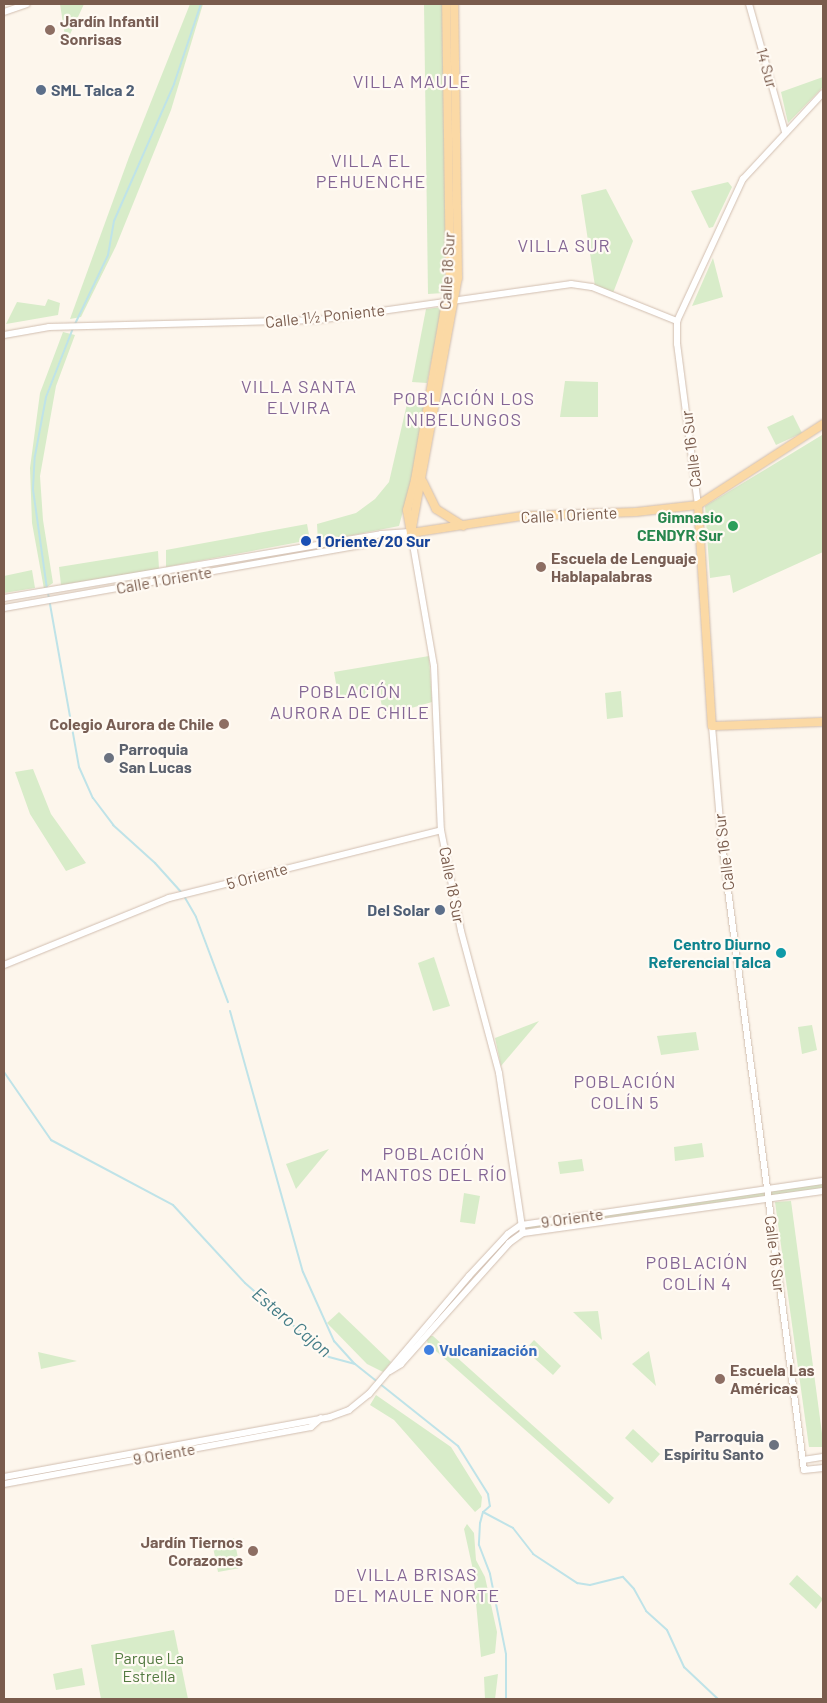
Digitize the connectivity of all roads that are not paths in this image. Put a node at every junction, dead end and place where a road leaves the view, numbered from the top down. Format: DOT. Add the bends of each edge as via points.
graph roads {
  1 [pos="27,4"];
  2 [pos="446,4"];
  3 [pos="454,4"];
  4 [pos="749,4"];
  5 [pos="4,12"];
  6 [pos="823,95"];
  7 [pos="785,132"];
  8 [pos="451,300"];
  9 [pos="677,321"];
  10 [pos="4,335"];
  11 [pos="823,424"];
  12 [pos="422,478"];
  13 [pos="698,505"];
  14 [pos="465,527"];
  15 [pos="411,533"];
  16 [pos="4,598"];
  17 [pos="4,608"];
  18 [pos="823,722"];
  19 [pos="712,726"];
  20 [pos="441,830"];
  21 [pos="4,965"];
  22 [pos="823,1181"];
  23 [pos="767,1188"];
  24 [pos="823,1191"];
  25 [pos="768,1199"];
  26 [pos="698,1200"];
  27 [pos="698,1209"];
  28 [pos="578,1217"];
  29 [pos="521,1225"];
  30 [pos="579,1225"];
  31 [pos="523,1233"];
  32 [pos="385,1374"];
  33 [pos="321,1418"];
  34 [pos="823,1457"];
  35 [pos="803,1460"];
  36 [pos="823,1468"];
  37 [pos="4,1477"];
  38 [pos="4,1484"];
  1 -- 5 [label="street"];
  2 -- 8 [label="main road, Calle 18 Sur"];
  3 -- 8 [label="main road, Calle 18 Sur" via="458,278"];
  4 -- 7 [label="street, 14 Sur"];
  6 -- 7 [label="street, Calle 16 Sur"];
  7 -- 9 [label="street, Calle 16 Sur" via="748,173"];
  8 -- 9 [label="street, Calle 1½ Poniente" via="571,284 592,288"];
  8 -- 10 [label="street, Calle 1½ Poniente" via="318,320 65,327"];
  8 -- 12 [label="main road, Calle 18 Sur"];
  8 -- 15 [label="main road, Calle 18 Sur" via="407,510 406,520"];
  9 -- 13 [label="street, Calle 16 Sur" via="677,344"];
  11 -- 13 [label="main road, Calle 1 Oriente"];
  12 -- 14 [label="main road" via="428,498 436,509 452,522"];
  12 -- 15 [label="main road, Calle 18 Sur"];
  13 -- 14 [label="main road, Calle 1 Oriente" via="636,512 522,516"];
  13 -- 19 [label="main road, Calle 16 Sur"];
  14 -- 15 [label="main road, Calle 1 Oriente"];
  15 -- 16 [label="street, Calle 1 Oriente" via="381,534"];
  15 -- 17 [label="street, Calle 1 Oriente" via="402,538"];
  15 -- 20 [label="street, Calle 18 Sur" via="434,666"];
  18 -- 19 [label="main road"];
  19 -- 23 [label="street, Calle 16 Sur" via="722,844"];
  20 -- 21 [label="street, 5 Oriente" via="183,895"];
  20 -- 29 [label="street, Calle 18 Sur" via="461,932 499,1073"];
  22 -- 23 [label="street, 9 Oriente"];
  23 -- 25 [label="street, Calle 16 Sur"];
  23 -- 26 [label="street, 9 Oriente"];
  24 -- 25 [label="street, 9 Oriente"];
  25 -- 27 [label="street, 9 Oriente"];
  25 -- 35 [label="street, Calle 16 Sur"];
  26 -- 27 [label="street"];
  26 -- 28 [label="street, 9 Oriente"];
  27 -- 30 [label="street, 9 Oriente"];
  28 -- 29 [label="street, 9 Oriente"];
  28 -- 30 [label="street"];
  29 -- 31 [label="street, Calle 18 Sur"];
  29 -- 32 [label="street, 9 Oriente" via="508,1234 469,1276"];
  30 -- 31 [label="street, 9 Oriente"];
  31 -- 32 [label="street, 9 Oriente" via="509,1243 401,1364"];
  32 -- 33 [label="street, 9 Oriente" via="375,1388 349,1410"];
  33 -- 37 [label="street, 9 Oriente"];
  33 -- 38 [label="street, 9 Oriente" via="311,1428"];
  34 -- 35 [label="street"];
  35 -- 36 [label="street, Calle 16 Sur" via="804,1470"];
}
